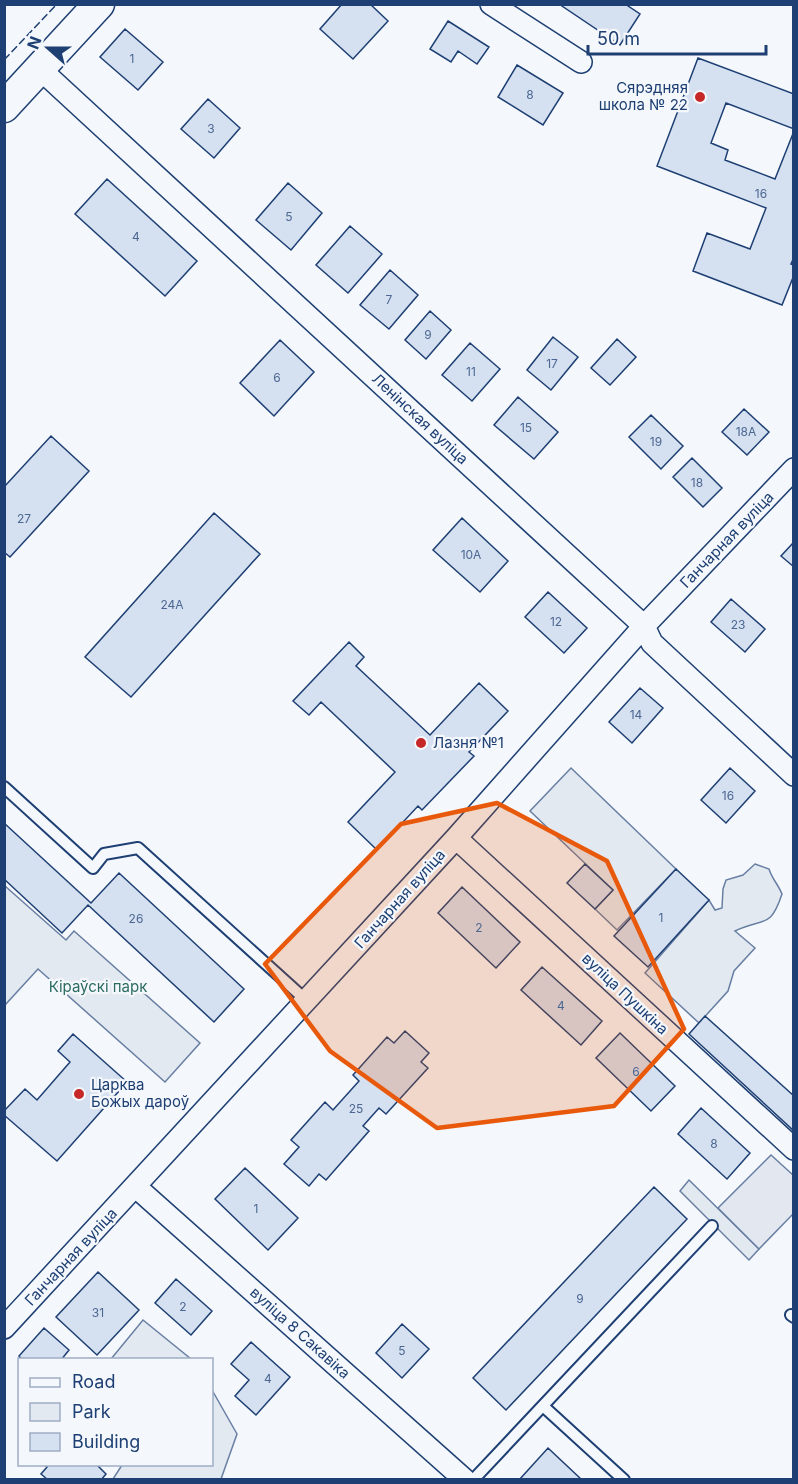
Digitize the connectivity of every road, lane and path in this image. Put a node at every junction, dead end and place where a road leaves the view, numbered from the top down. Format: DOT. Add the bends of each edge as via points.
graph roads {
  1 [pos="99,4"];
  2 [pos="491,4"];
  3 [pos="581,62"];
  4 [pos="40,69"];
  5 [pos="4,108"];
  6 [pos="794,469"];
  7 [pos="644,626"];
  8 [pos="794,775"];
  9 [pos="4,788"];
  10 [pos="456,838"];
  11 [pos="307,1001"];
  12 [pos="794,1149"];
  13 [pos="136,1187"];
  14 [pos="712,1226"];
  15 [pos="4,1328"];
  16 [pos="543,1406"];
  17 [pos="465,1479"];
  18 [pos="473,1479"];
  19 [pos="624,1479"];
  1 -- 4 [label="main road"];
  2 -- 3 [label="street"];
  4 -- 5 [label="main road"];
  4 -- 7 [label="street, Ленінская вуліца"];
  6 -- 7 [label="street, Ганчарная вуліца"];
  7 -- 8 [label="street, Ленінская вуліца" via="652,643"];
  7 -- 10 [label="street, Ганчарная вуліца"];
  9 -- 11 [label="lane" via="93,868 104,854 138,848"];
  10 -- 11 [label="street, Ганчарная вуліца"];
  10 -- 12 [label="street, вуліца Пушкіна"];
  11 -- 13 [label="street, Ганчарная вуліца"];
  13 -- 15 [label="street, Ганчарная вуліца"];
  13 -- 17 [label="street, вуліца 8 Сакавіка"];
  14 -- 16 [label="lane"];
  16 -- 18 [label="lane"];
  16 -- 19 [label="lane"];
}
